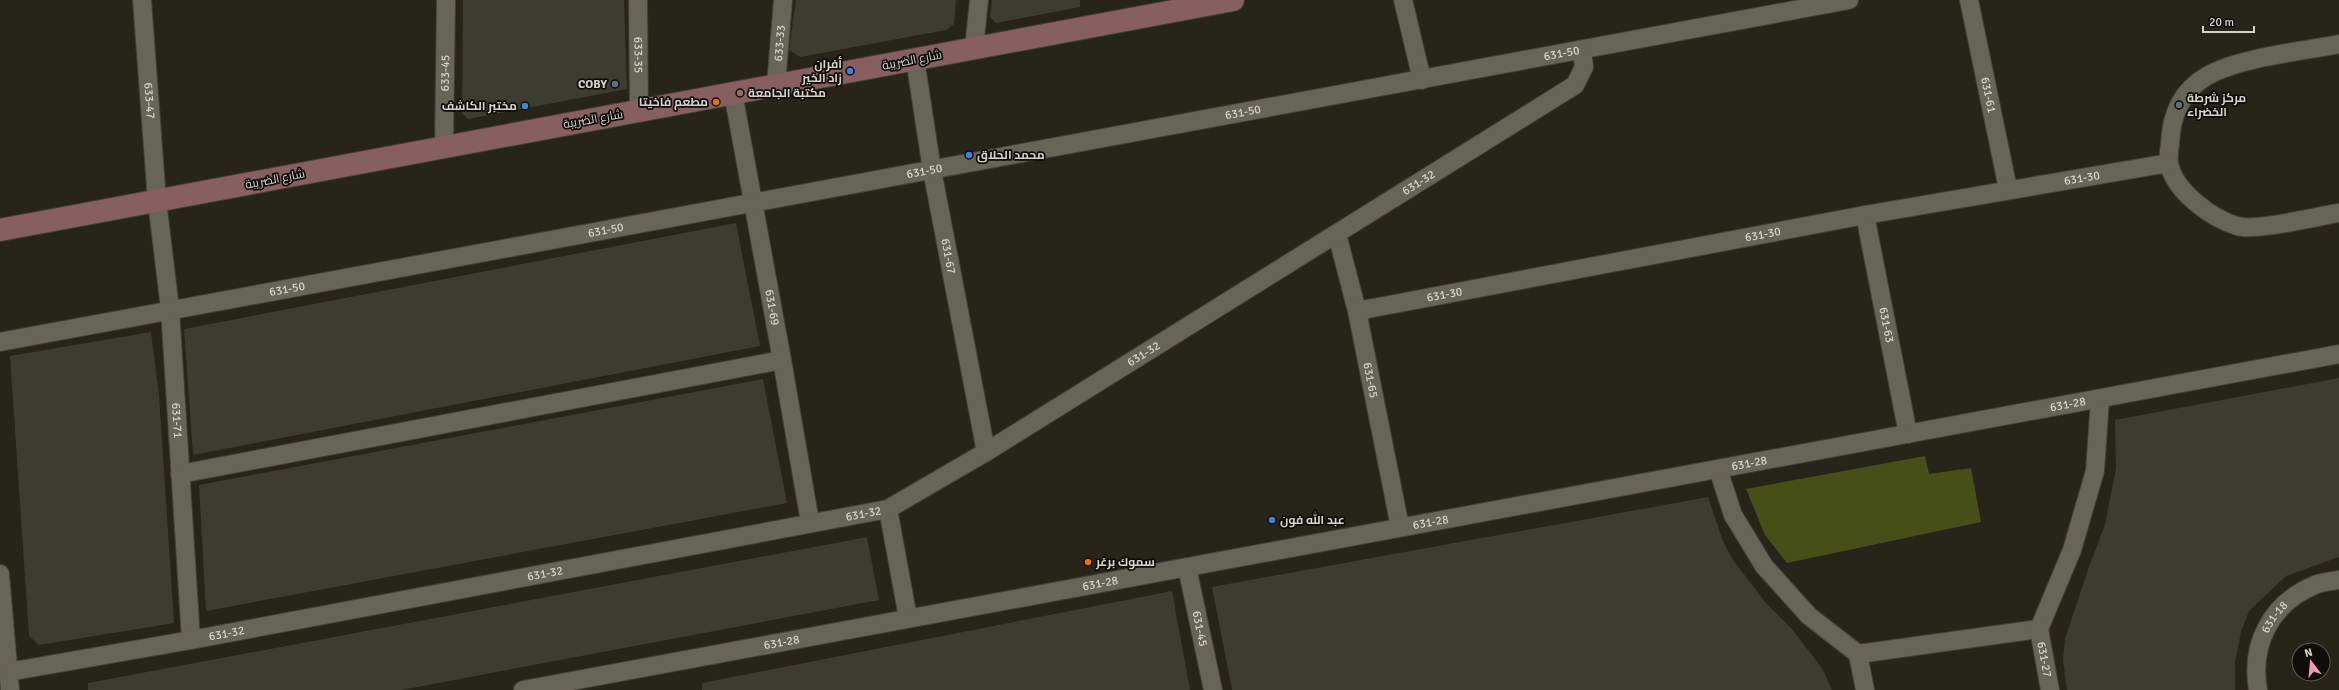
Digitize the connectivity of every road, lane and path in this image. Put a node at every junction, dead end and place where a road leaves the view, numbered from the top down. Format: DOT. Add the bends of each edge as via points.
graph roads {
  1 [pos="142,0"];
  2 [pos="446,0"];
  3 [pos="638,0"];
  4 [pos="783,0"];
  5 [pos="979,0"];
  6 [pos="1233,0"];
  7 [pos="1403,0"];
  8 [pos="1849,0"];
  9 [pos="1969,0"];
  10 [pos="1164,7"];
  11 [pos="2339,44"];
  12 [pos="974,48"];
  13 [pos="1582,50"];
  14 [pos="914,59"];
  15 [pos="1422,80"];
  16 [pos="776,85"];
  17 [pos="732,93"];
  18 [pos="639,111"];
  19 [pos="444,147"];
  20 [pos="2169,163"];
  21 [pos="932,170"];
  22 [pos="2008,189"];
  23 [pos="157,201"];
  24 [pos="753,202"];
  25 [pos="2339,213"];
  26 [pos="1865,215"];
  27 [pos="0,230"];
  28 [pos="1338,234"];
  29 [pos="170,309"];
  30 [pos="1357,310"];
  31 [pos="0,342"];
  32 [pos="2339,354"];
  33 [pos="782,360"];
  34 [pos="2100,399"];
  35 [pos="1908,434"];
  36 [pos="986,452"];
  37 [pos="1718,469"];
  38 [pos="180,474"];
  39 [pos="888,509"];
  40 [pos="810,522"];
  41 [pos="1400,527"];
  42 [pos="1187,567"];
  43 [pos="0,574"];
  44 [pos="2339,580"];
  45 [pos="908,618"];
  46 [pos="2039,629"];
  47 [pos="191,640"];
  48 [pos="1858,654"];
  49 [pos="8,672"];
  50 [pos="584,684"];
  51 [pos="10,690"];
  52 [pos="523,690"];
  53 [pos="1213,690"];
  54 [pos="1865,690"];
  55 [pos="2050,690"];
  56 [pos="2258,690"];
  1 -- 23 [label="street, 633-47"];
  2 -- 19 [label="street, 633-45"];
  3 -- 18 [label="street, 633-35"];
  4 -- 16 [label="street, 633-33"];
  5 -- 12 [label="street"];
  6 -- 10 [label="street, شارع الضريبة"];
  7 -- 15 [label="street"];
  8 -- 13 [label="street, 631-50"];
  9 -- 22 [label="street, 631-61"];
  10 -- 12 [label="street, شارع الضريبة"];
  11 -- 20 [label="street" via="2246,62 2207,76 2182,97 2175,112 2170,128"];
  12 -- 14 [label="street, شارع الضريبة"];
  13 -- 15 [label="street, 631-50"];
  13 -- 28 [label="street, 631-32" via="1584,67 1575,84"];
  14 -- 16 [label="street, شارع الضريبة"];
  14 -- 21 [label="street, 631-67"];
  15 -- 21 [label="street, 631-50"];
  16 -- 17 [label="street, شارع الضريبة"];
  17 -- 18 [label="street, شارع الضريبة"];
  17 -- 24 [label="street, 631-69"];
  18 -- 19 [label="street, شارع الضريبة"];
  19 -- 23 [label="street, شارع الضريبة"];
  20 -- 22 [label="street, 631-30"];
  20 -- 25 [label="street" via="2179,184 2205,211 2239,227"];
  21 -- 24 [label="street, 631-50"];
  21 -- 36 [label="street, 631-67"];
  22 -- 26 [label="street, 631-30"];
  23 -- 27 [label="street, شارع الضريبة"];
  23 -- 29 [label="street, 631-71"];
  24 -- 29 [label="street, 631-50"];
  24 -- 33 [label="street, 631-69"];
  26 -- 30 [label="street, 631-30"];
  26 -- 35 [label="street, 631-63"];
  28 -- 30 [label="street, 631-65"];
  28 -- 36 [label="street, 631-32"];
  29 -- 31 [label="street, 631-50"];
  29 -- 38 [label="street, 631-71"];
  30 -- 41 [label="street, 631-65"];
  32 -- 34 [label="street, 631-28"];
  33 -- 38 [label="street"];
  33 -- 40 [label="street, 631-69"];
  34 -- 35 [label="street, 631-28"];
  34 -- 46 [label="street" via="2096,471 2072,550"];
  35 -- 37 [label="street, 631-28"];
  36 -- 39 [label="street, 631-32"];
  37 -- 41 [label="street, 631-28"];
  37 -- 48 [label="street" via="1733,515 1764,566 1809,616"];
  38 -- 47 [label="street, 631-71"];
  39 -- 40 [label="street, 631-32"];
  39 -- 45 [label="street"];
  40 -- 47 [label="street, 631-32"];
  41 -- 42 [label="street, 631-28"];
  42 -- 45 [label="street, 631-28"];
  42 -- 53 [label="street, 631-45"];
  43 -- 49 [label="street"];
  44 -- 56 [label="street, 631-18" via="2316,584 2288,600 2276,614 2260,641 2254,670"];
  45 -- 50 [label="street, 631-28"];
  46 -- 48 [label="street"];
  46 -- 55 [label="street, 631-27"];
  47 -- 49 [label="street, 631-32"];
  48 -- 54 [label="street"];
  49 -- 51 [label="street"];
  50 -- 52 [label="street, 631-28"];
}
